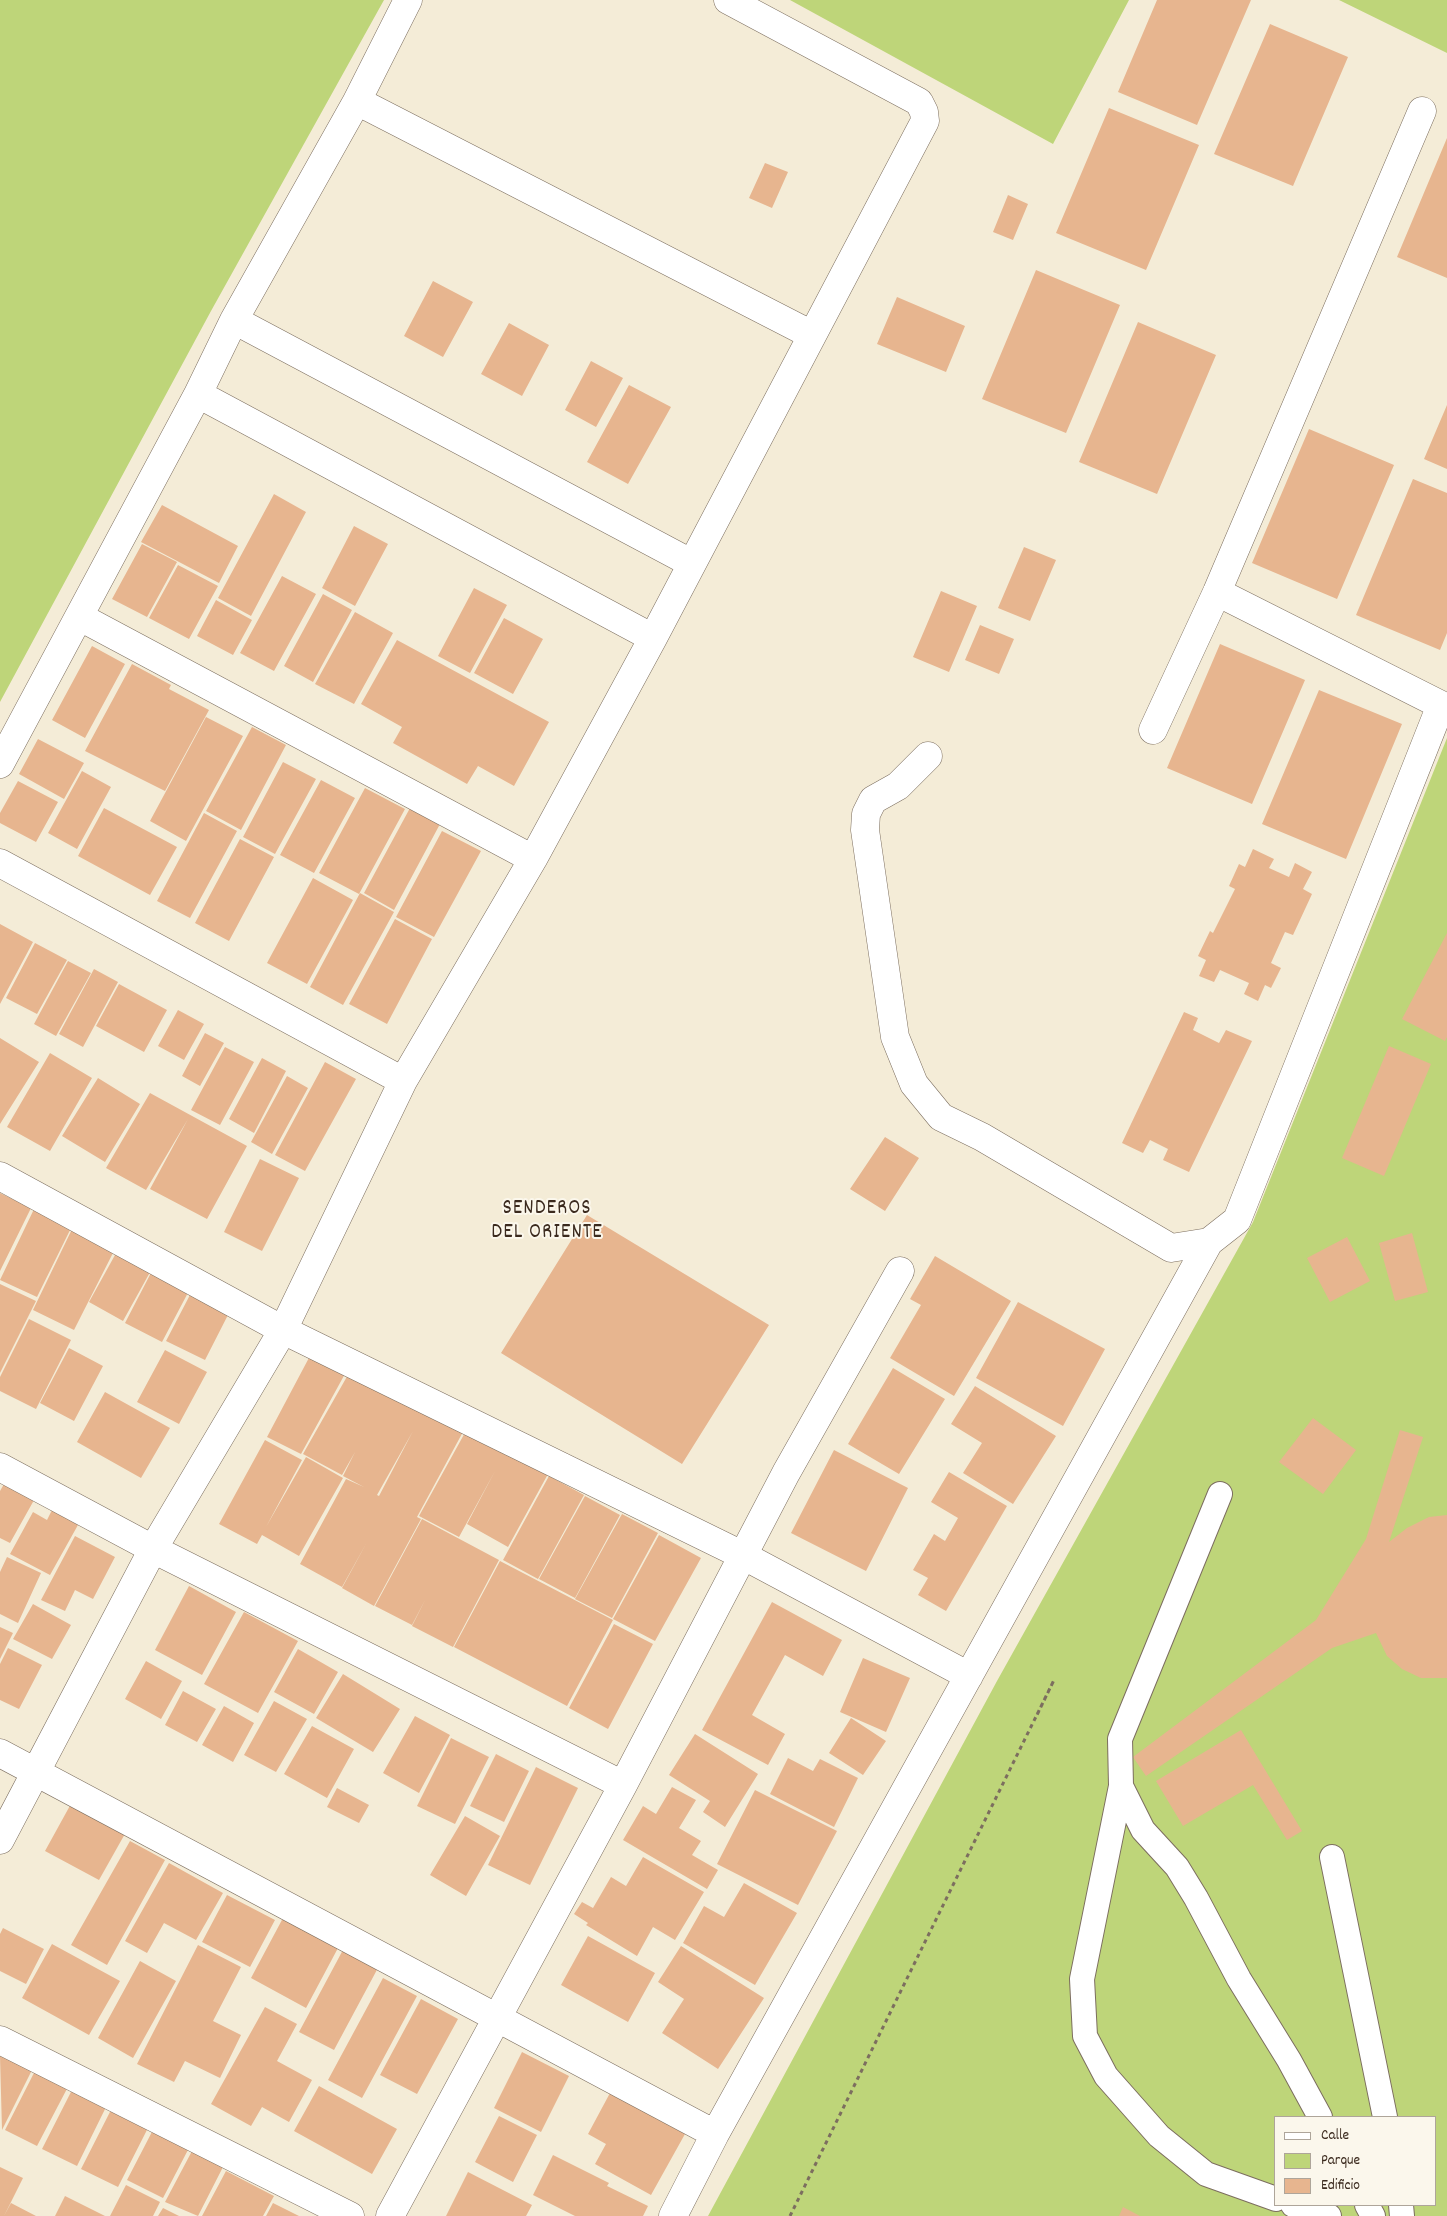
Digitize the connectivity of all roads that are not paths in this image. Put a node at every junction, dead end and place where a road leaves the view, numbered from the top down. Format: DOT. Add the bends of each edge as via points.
graph roads {
  1 [pos="408,0"];
  2 [pos="728,0"];
  3 [pos="356,101"];
  4 [pos="1422,111"];
  5 [pos="234,320"];
  6 [pos="812,335"];
  7 [pos="198,394"];
  8 [pos="691,563"];
  9 [pos="1218,592"];
  10 [pos="80,617"];
  11 [pos="653,638"];
  12 [pos="1444,698"];
  13 [pos="1153,730"];
  14 [pos="928,756"];
  15 [pos="0,764"];
  16 [pos="533,859"];
  17 [pos="0,863"];
  18 [pos="403,1081"];
  19 [pos="0,1176"];
  20 [pos="1208,1242"];
  21 [pos="900,1271"];
  22 [pos="283,1330"];
  23 [pos="0,1467"];
  24 [pos="1220,1494"];
  25 [pos="153,1549"];
  26 [pos="744,1556"];
  27 [pos="969,1676"];
  28 [pos="0,1753"];
  29 [pos="36,1773"];
  30 [pos="623,1785"];
  31 [pos="1121,1786"];
  32 [pos="0,1840"];
  33 [pos="1332,1857"];
  34 [pos="497,2017"];
  35 [pos="0,2040"];
  36 [pos="1319,2116"];
  37 [pos="1385,2116"];
  38 [pos="715,2134"];
  39 [pos="1274,2198"];
  40 [pos="1296,2206"];
  41 [pos="350,2216"];
  42 [pos="390,2216"];
  43 [pos="673,2216"];
  44 [pos="1329,2216"];
  1 -- 3 [label="street"];
  2 -- 6 [label="street" via="919,102 924,112 925,122"];
  3 -- 5 [label="street"];
  3 -- 6 [label="street"];
  4 -- 9 [label="street"];
  5 -- 7 [label="street"];
  5 -- 8 [label="street"];
  6 -- 8 [label="street"];
  7 -- 10 [label="street"];
  7 -- 11 [label="street"];
  8 -- 11 [label="street"];
  9 -- 12 [label="street"];
  9 -- 13 [label="street"];
  10 -- 15 [label="street"];
  10 -- 16 [label="street"];
  11 -- 16 [label="street"];
  12 -- 20 [label="street" via="1238,1220"];
  14 -- 20 [label="street" via="898,786 873,800 866,814 865,830 895,1036 914,1084 942,1116 1171,1248"];
  16 -- 18 [label="street"];
  17 -- 18 [label="street"];
  18 -- 22 [label="street"];
  19 -- 22 [label="street"];
  20 -- 27 [label="street"];
  21 -- 26 [label="street" via="786,1473"];
  22 -- 25 [label="street"];
  22 -- 26 [label="street"];
  23 -- 25 [label="street"];
  24 -- 31 [label="lane" via="1120,1739"];
  25 -- 29 [label="street"];
  25 -- 30 [label="street"];
  26 -- 27 [label="street"];
  26 -- 30 [label="street"];
  27 -- 38 [label="street"];
  28 -- 29 [label="street"];
  29 -- 32 [label="street"];
  29 -- 34 [label="street"];
  30 -- 34 [label="street"];
  31 -- 36 [label="lane" via="1143,1830 1178,1867"];
  31 -- 39 [label="lane" via="1082,1979 1086,2036 1106,2076 1159,2136 1206,2174"];
  33 -- 37 [label="lane"];
  34 -- 38 [label="street"];
  34 -- 42 [label="street"];
  35 -- 41 [label="street"];
  38 -- 43 [label="street"];
  40 -- 44 [label="lane"];
}
